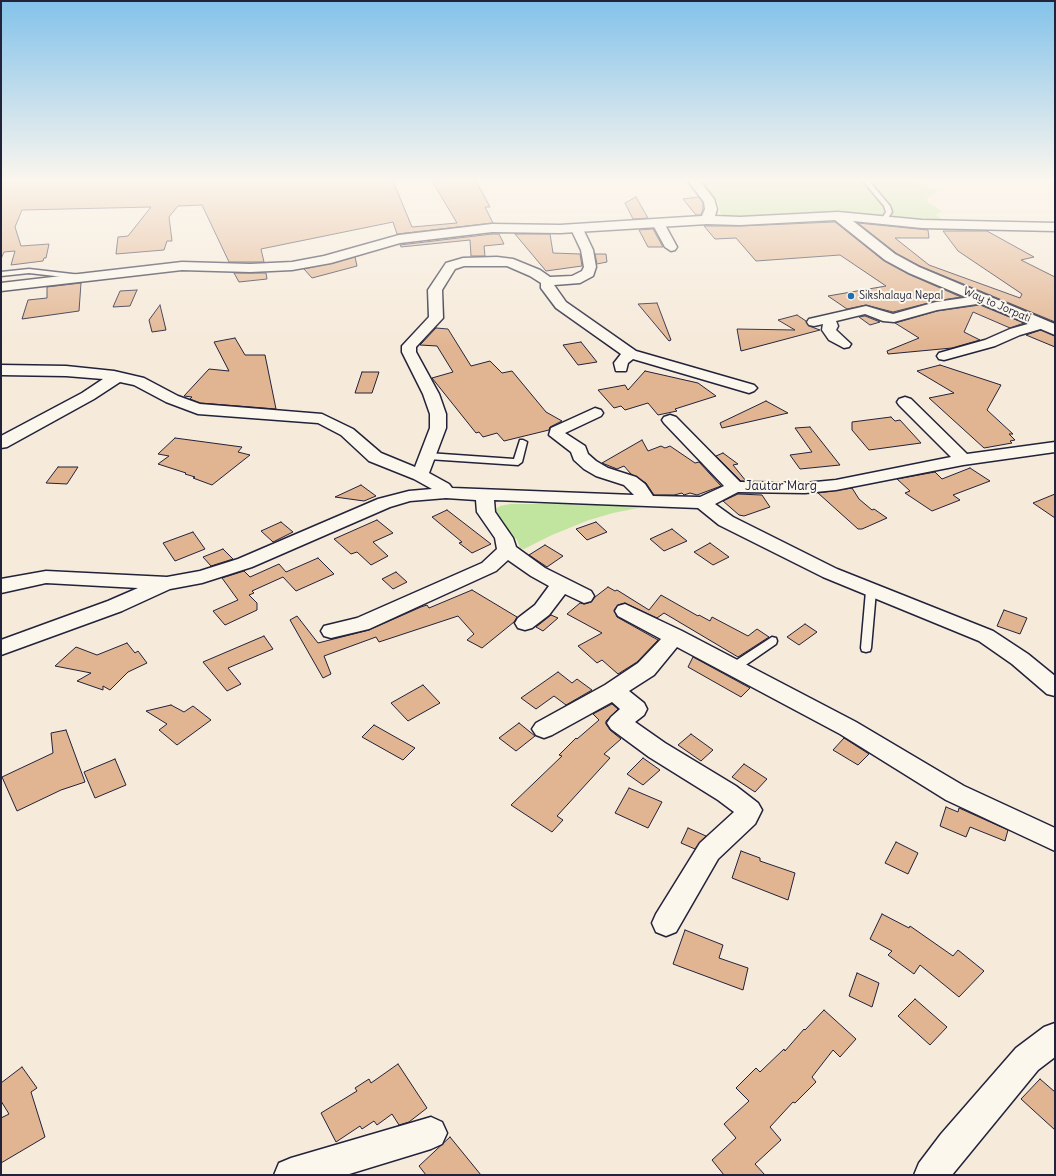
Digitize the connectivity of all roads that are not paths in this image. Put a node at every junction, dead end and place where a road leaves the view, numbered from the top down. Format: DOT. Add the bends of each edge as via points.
graph roads {
  1 [pos="426,236"];
  2 [pos="581,236"];
  3 [pos="665,236"];
  4 [pos="863,236"];
  5 [pos="671,247"];
  6 [pos="1,274"];
  7 [pos="81,277"];
  8 [pos="547,281"];
  9 [pos="1,287"];
  10 [pos="985,300"];
  11 [pos="828,319"];
  12 [pos="814,322"];
  13 [pos="1042,324"];
  14 [pos="1055,330"];
  15 [pos="844,344"];
  16 [pos="631,354"];
  17 [pos="944,356"];
  18 [pos="621,368"];
  19 [pos="1,370"];
  20 [pos="117,377"];
  21 [pos="749,388"];
  22 [pos="904,402"];
  23 [pos="595,413"];
  24 [pos="670,420"];
  25 [pos="523,442"];
  26 [pos="1,443"];
  27 [pos="1055,447"];
  28 [pos="428,456"];
  29 [pos="963,460"];
  30 [pos="420,475"];
  31 [pos="735,487"];
  32 [pos="446,493"];
  33 [pos="484,495"];
  34 [pos="647,500"];
  35 [pos="703,503"];
  36 [pos="507,550"];
  37 [pos="167,583"];
  38 [pos="561,585"];
  39 [pos="1,586"];
  40 [pos="871,591"];
  41 [pos="584,596"];
  42 [pos="625,611"];
  43 [pos="525,623"];
  44 [pos="331,631"];
  45 [pos="675,636"];
  46 [pos="772,641"];
  47 [pos="1,648"];
  48 [pos="866,648"];
  49 [pos="733,668"];
  50 [pos="1055,688"];
  51 [pos="613,691"];
  52 [pos="544,729"];
  53 [pos="1055,840"];
  54 [pos="666,923"];
  55 [pos="1055,1038"];
  56 [pos="431,1133"];
  57 [pos="291,1175"];
  58 [pos="930,1175"];
  1 -- 7 [label="street" via="405,238 326,260 292,266 182,266"];
  2 -- 8 [label="street" via="587,250 590,267 588,272 575,280"];
  3 -- 5 [label="street"];
  4 -- 10 [label="street, Way to Jorpati" via="890,257 914,270"];
  6 -- 7 [label="lane" via="29,271"];
  7 -- 9 [label="street"];
  8 -- 16 [label="street" via="548,288 561,305"];
  8 -- 28 [label="street" via="509,262 497,260 463,262 450,266 435,290 436,318 409,346 409,352 431,394 438,414 438,428"];
  10 -- 11 [label="street" via="936,306 894,318 866,310"];
  10 -- 13 [label="street, Way to Jorpati"];
  11 -- 12 [label="street"];
  11 -- 15 [label="street" via="831,326 829,330"];
  13 -- 14 [label="street, Way to Jorpati"];
  13 -- 17 [label="street"];
  16 -- 18 [label="street" via="624,359"];
  16 -- 21 [label="street"];
  19 -- 20 [label="street" via="66,371"];
  20 -- 26 [label="street" via="88,396"];
  20 -- 30 [label="street" via="139,381 172,399 198,409 322,419 347,432 375,457"];
  22 -- 29 [label="street"];
  23 -- 34 [label="street" via="557,431 557,435 579,450 580,456 590,465 602,472 630,481 640,488"];
  24 -- 31 [label="street"];
  25 -- 28 [label="lane" via="518,462"];
  27 -- 29 [label="street, Jautar Marg"];
  28 -- 30 [label="street"];
  29 -- 31 [label="street, Jautar Marg" via="836,485 805,488"];
  30 -- 32 [label="street"];
  31 -- 35 [label="street, Jautar Marg"];
  32 -- 33 [label="street, Jautar Marg"];
  32 -- 37 [label="street, Jautar Marg" via="409,496 384,504 245,563 202,577"];
  33 -- 34 [label="street, Jautar Marg"];
  33 -- 36 [label="street" via="486,512 504,538"];
  34 -- 35 [label="street, Jautar Marg"];
  35 -- 40 [label="street" via="726,521"];
  36 -- 38 [label="street"];
  36 -- 44 [label="street" via="489,567 433,593 362,624"];
  37 -- 39 [label="street" via="46,577"];
  37 -- 47 [label="street" via="115,606"];
  38 -- 41 [label="street"];
  38 -- 43 [label="street" via="542,610"];
  40 -- 48 [label="lane"];
  40 -- 50 [label="street" via="986,636 1020,659"];
  42 -- 45 [label="street"];
  45 -- 49 [label="street"];
  45 -- 51 [label="street" via="646,669"];
  46 -- 49 [label="lane"];
  49 -- 53 [label="street" via="848,728 956,793"];
  51 -- 52 [label="street"];
  51 -- 54 [label="street" via="636,709 618,723 749,810 746,817 709,851"];
  55 -- 58 [label="street" via="1028,1059"];
  56 -- 57 [label="street"];
}
